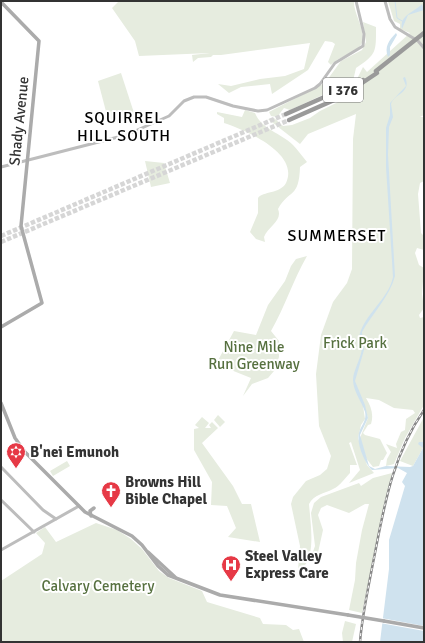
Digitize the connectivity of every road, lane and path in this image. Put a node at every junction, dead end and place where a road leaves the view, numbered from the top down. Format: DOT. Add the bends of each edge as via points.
graph roads {
  1 [pos="356,1"];
  2 [pos="385,1"];
  3 [pos="1,2"];
  4 [pos="424,33"];
  5 [pos="424,36"];
  6 [pos="424,48"];
  7 [pos="376,72"];
  8 [pos="287,117"];
  9 [pos="27,160"];
  10 [pos="1,167"];
  11 [pos="1,327"];
  12 [pos="1,403"];
  13 [pos="1,467"];
  14 [pos="1,500"];
  15 [pos="79,506"];
  16 [pos="94,508"];
  17 [pos="92,517"];
  18 [pos="56,519"];
  19 [pos="34,532"];
  20 [pos="1,550"];
  21 [pos="424,628"];
  1 -- 9 [label="main road" via="364,34 364,46 335,63 315,88 267,110 258,111 206,97 194,97 184,101 165,118 126,135"];
  2 -- 6 [label="main road" via="393,24 400,32 418,41"];
  3 -- 9 [label="main road, Shady Avenue" via="40,41"];
  4 -- 7 [label="highway, I 376, bridge"];
  5 -- 7 [label="highway, I 376, bridge"];
  7 -- 8 [label="highway, I 376" via="349,88"];
  9 -- 10 [label="main road"];
  9 -- 11 [label="main road, Shady Avenue" via="21,226 42,303"];
  12 -- 15 [label="main road" via="20,447"];
  13 -- 18 [label="main road" via="43,510"];
  14 -- 19 [label="main road"];
  15 -- 17 [label="main road"];
  15 -- 18 [label="main road"];
  16 -- 17 [label="main road" via="90,511"];
  17 -- 21 [label="main road, bridge" via="125,531 175,577 220,595"];
  18 -- 19 [label="main road"];
  19 -- 20 [label="main road"];
}
